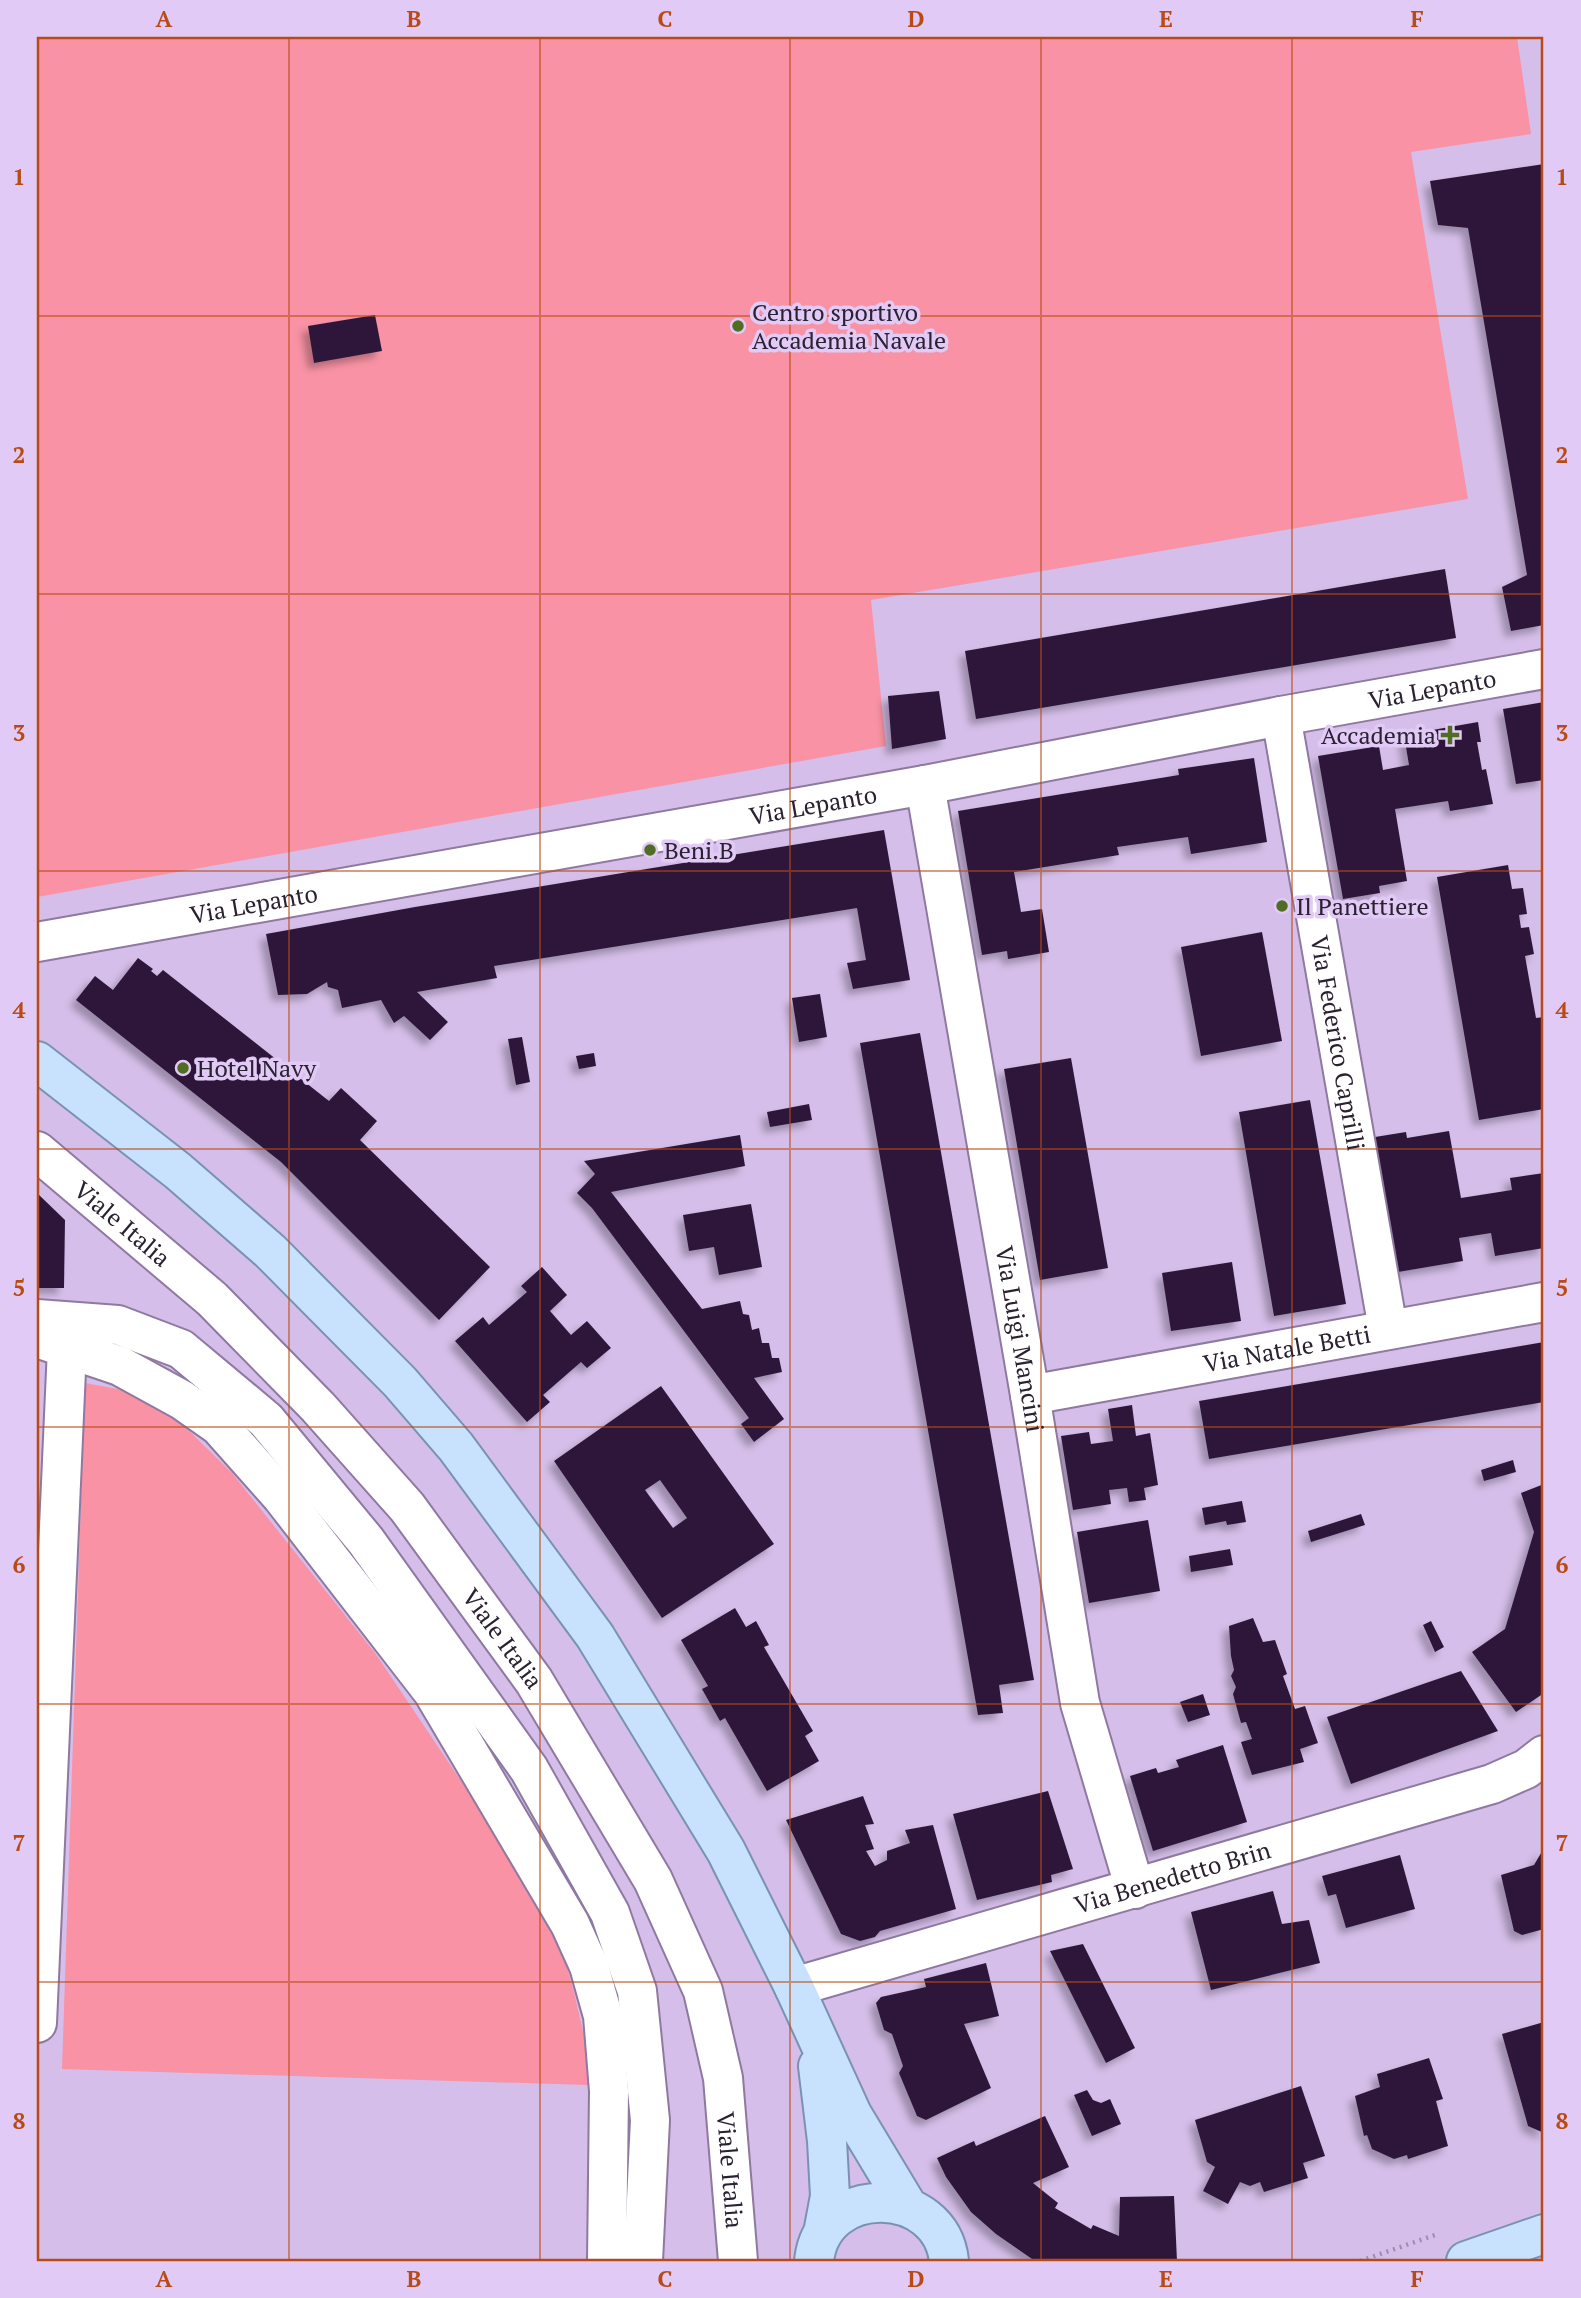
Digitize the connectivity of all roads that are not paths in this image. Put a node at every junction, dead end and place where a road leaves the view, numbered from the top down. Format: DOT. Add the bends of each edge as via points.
graph roads {
  1 [pos="1544,669"];
  2 [pos="1281,716"];
  3 [pos="925,785"];
  4 [pos="37,943"];
  5 [pos="37,1061"];
  6 [pos="37,1151"];
  7 [pos="1544,1302"];
  8 [pos="37,1319"];
  9 [pos="1388,1329"];
  10 [pos="52,1343"];
  11 [pos="1030,1395"];
  12 [pos="1544,1755"];
  13 [pos="1135,1889"];
  14 [pos="794,1987"];
  15 [pos="37,2023"];
  16 [pos="814,2033"];
  17 [pos="908,2207"];
  18 [pos="1544,2234"];
  19 [pos="819,2245"];
  20 [pos="952,2257"];
  21 [pos="607,2261"];
  22 [pos="643,2261"];
  23 [pos="738,2261"];
  24 [pos="1466,2261"];
  1 -- 2 [label="street, Via Lepanto"];
  2 -- 3 [label="street, Via Lepanto"];
  2 -- 9 [label="street, Via Federico Caprilli"];
  3 -- 4 [label="street, Via Lepanto"];
  3 -- 11 [label="street, Via Luigi Mancini"];
  5 -- 14 [label="main road" via="178,1171 270,1251 400,1382 456,1447 595,1636 726,1851"];
  6 -- 23 [label="street, Viale Italia" via="212,1299 318,1407 408,1507 534,1681 653,1880 703,1991 723,2078"];
  7 -- 9 [label="street, Via Natale Betti"];
  8 -- 22 [label="street" via="118,1325 181,1349 266,1420 366,1541 529,1769 610,1913 637,1991 650,2120"];
  9 -- 11 [label="street, Via Natale Betti"];
  10 -- 15 [label="street"];
  10 -- 21 [label="street" via="120,1366 219,1426 282,1496 433,1692 570,1924 589,1966 603,2016 609,2091"];
  11 -- 13 [label="street, Via Luigi Mancini" via="1080,1703"];
  12 -- 13 [label="street, Via Benedetto Brin" via="1492,1784"];
  13 -- 14 [label="street, Via Benedetto Brin"];
  14 -- 16 [label="main road"];
  16 -- 17 [label="main road" via="852,2114"];
  16 -- 19 [label="main road" via="830,2196"];
  17 -- 19 [label="main road" via="862,2205 839,2215"];
  17 -- 20 [label="main road" via="927,2218"];
  18 -- 24 [label="main road"];
}
